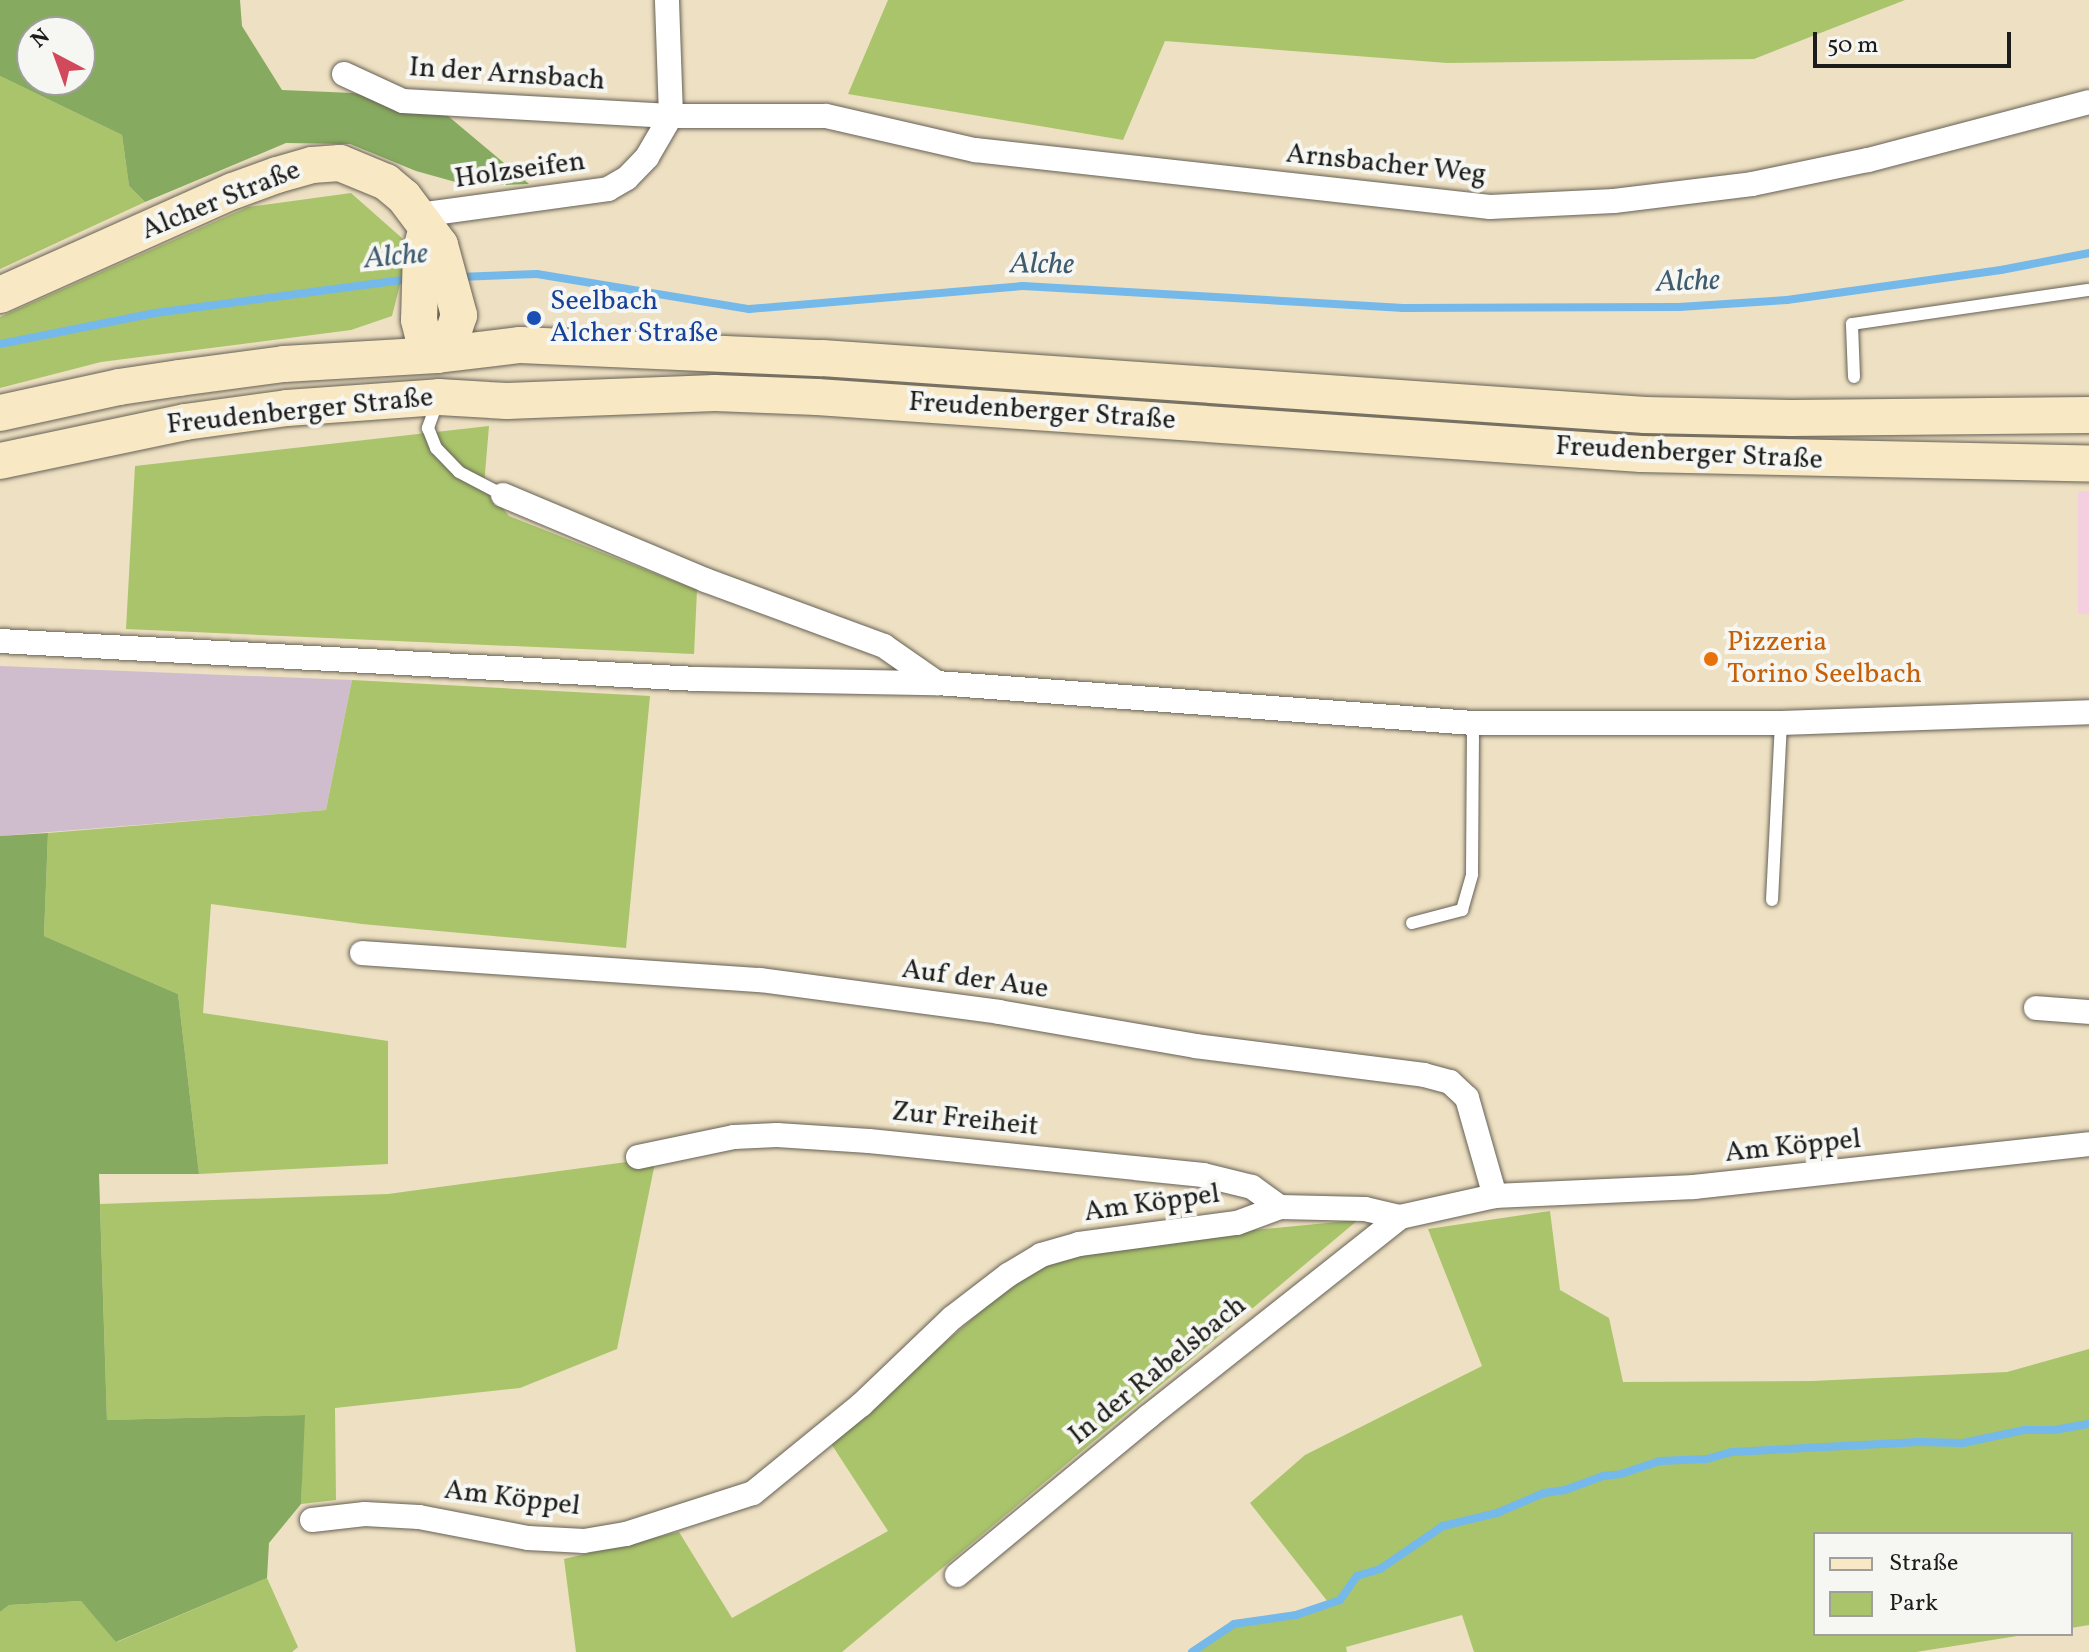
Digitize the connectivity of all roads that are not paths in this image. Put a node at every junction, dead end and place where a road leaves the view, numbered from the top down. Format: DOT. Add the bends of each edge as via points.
graph roads {
  1 [pos="667,0"];
  2 [pos="344,74"];
  3 [pos="2089,102"];
  4 [pos="671,116"];
  5 [pos="427,236"];
  6 [pos="2089,290"];
  7 [pos="0,295"];
  8 [pos="437,355"];
  9 [pos="1854,377"];
  10 [pos="439,397"];
  11 [pos="0,413"];
  12 [pos="2089,415"];
  13 [pos="0,461"];
  14 [pos="2089,463"];
  15 [pos="503,495"];
  16 [pos="0,641"];
  17 [pos="937,683"];
  18 [pos="2089,712"];
  19 [pos="1473,723"];
  20 [pos="1781,723"];
  21 [pos="1772,900"];
  22 [pos="1412,923"];
  23 [pos="362,953"];
  24 [pos="2036,1008"];
  25 [pos="2089,1012"];
  26 [pos="2089,1144"];
  27 [pos="638,1157"];
  28 [pos="1495,1196"];
  29 [pos="1280,1207"];
  30 [pos="1400,1217"];
  31 [pos="312,1520"];
  32 [pos="957,1575"];
  1 -- 4 [label="street"];
  2 -- 4 [label="street, In der Arnsbach" via="403,101"];
  3 -- 4 [label="street, Arnsbacher Weg" via="1868,160 1752,184 1521,207 975,150 826,116"];
  4 -- 5 [label="street, Holzseifen" via="647,157 608,189"];
  5 -- 7 [label="main road, Alcher Straße" via="386,182 340,163 312,165 233,191"];
  5 -- 8 [label="main road, Alcher Straße" via="438,302 459,315 452,337"];
  6 -- 9 [label="lane" via="1852,324"];
  8 -- 10 [label="main road"];
  8 -- 11 [label="main road, Freudenberger Straße" via="284,364 119,387"];
  8 -- 12 [label="main road, Freudenberger Straße" via="520,345 685,350 1645,415"];
  10 -- 13 [label="main road, Freudenberger Straße" via="185,422"];
  10 -- 14 [label="main road, Freudenberger Straße" via="507,401 715,393 803,396 1641,454"];
  10 -- 15 [label="lane" via="428,428 436,448 459,472"];
  15 -- 17 [label="street" via="705,580 884,646"];
  16 -- 17 [label="street" via="697,679"];
  17 -- 19 [label="street"];
  18 -- 20 [label="street"];
  19 -- 20 [label="street"];
  19 -- 22 [label="lane" via="1472,874 1462,910"];
  20 -- 21 [label="lane"];
  23 -- 28 [label="street, Auf der Aue" via="760,980 1424,1075 1450,1082 1467,1098"];
  24 -- 25 [label="street"];
  26 -- 28 [label="street, Am Köppel" via="1694,1187"];
  27 -- 29 [label="street, Zur Freiheit" via="734,1137 869,1141 1203,1175 1252,1187"];
  28 -- 30 [label="street, Am Köppel"];
  29 -- 30 [label="street, Am Köppel" via="1365,1209"];
  29 -- 31 [label="street, Am Köppel" via="1237,1223 1143,1233 1041,1255 952,1318 861,1405 753,1493 687,1516 584,1541 528,1538 419,1517 365,1514"];
  30 -- 32 [label="street, In der Rabelsbach"];
}
